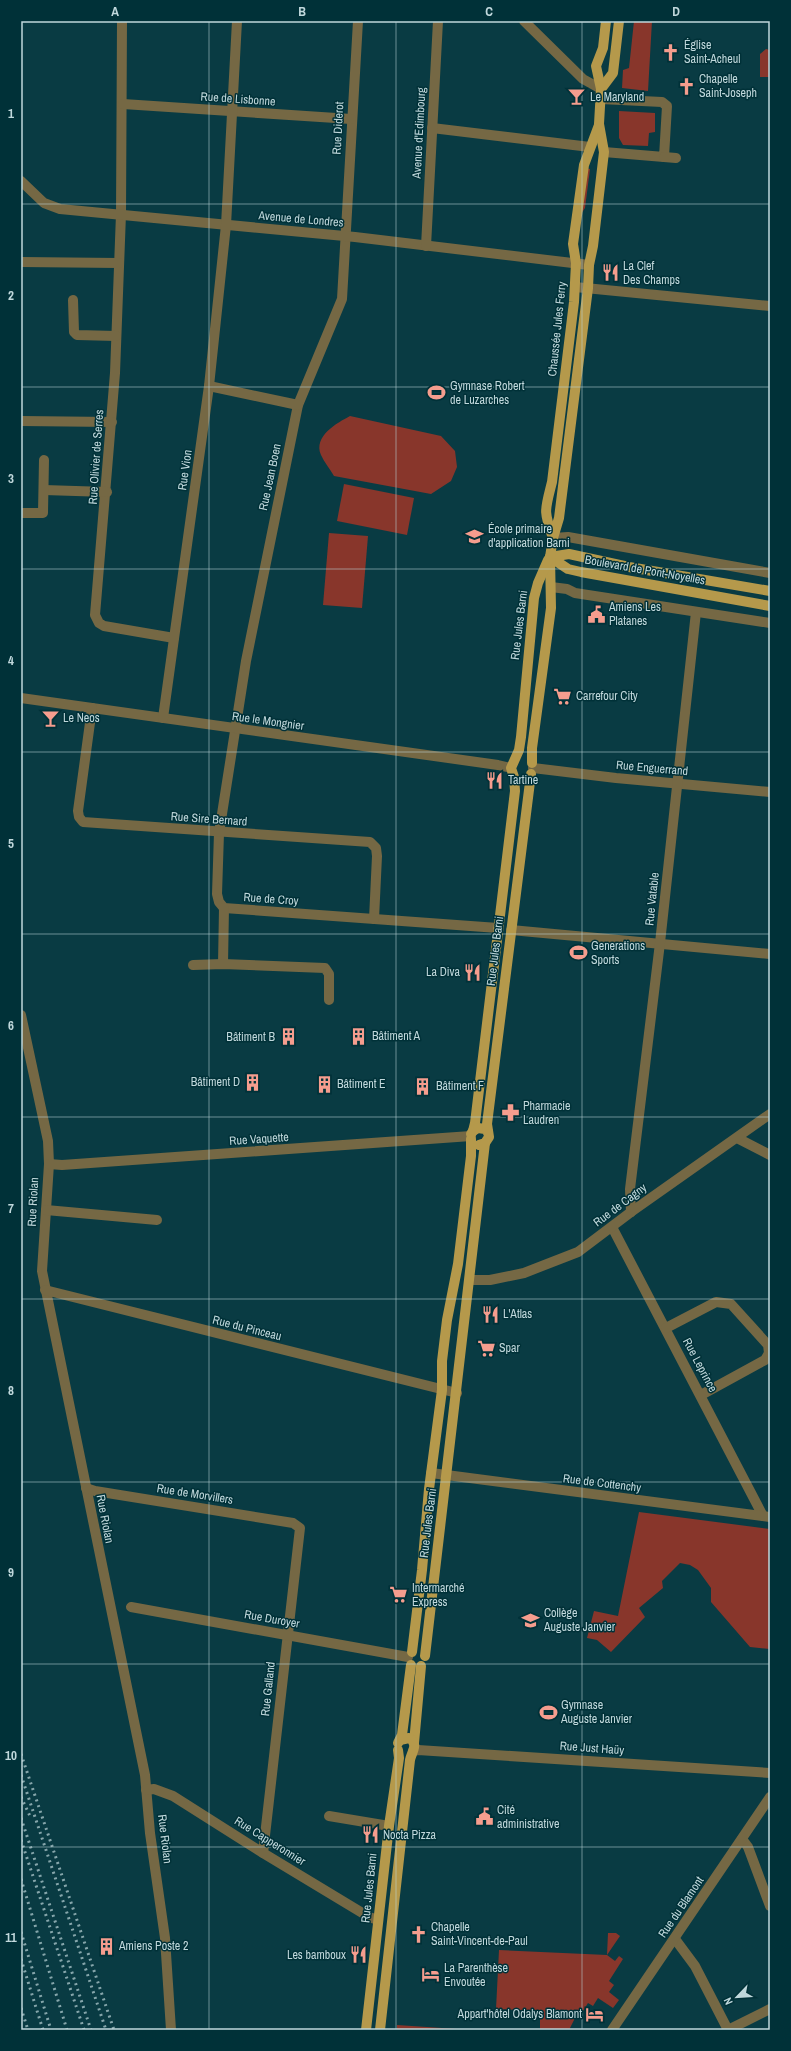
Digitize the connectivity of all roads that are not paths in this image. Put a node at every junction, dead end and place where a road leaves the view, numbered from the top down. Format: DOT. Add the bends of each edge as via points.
graph roads {
  1 [pos="122,21"];
  2 [pos="237,21"];
  3 [pos="358,21"];
  4 [pos="438,21"];
  5 [pos="524,21"];
  6 [pos="606,21"];
  7 [pos="619,21"];
  8 [pos="601,94"];
  9 [pos="123,104"];
  10 [pos="232,112"];
  11 [pos="351,119"];
  12 [pos="599,124"];
  13 [pos="432,128"];
  14 [pos="590,147"];
  15 [pos="604,152"];
  16 [pos="664,157"];
  17 [pos="676,158"];
  18 [pos="21,181"];
  19 [pos="121,214"];
  20 [pos="226,225"];
  21 [pos="345,236"];
  22 [pos="426,246"];
  23 [pos="21,262"];
  24 [pos="119,262"];
  25 [pos="576,264"];
  26 [pos="589,265"];
  27 [pos="575,287"];
  28 [pos="588,288"];
  29 [pos="73,300"];
  30 [pos="770,306"];
  31 [pos="116,336"];
  32 [pos="209,386"];
  33 [pos="298,405"];
  34 [pos="21,421"];
  35 [pos="112,422"];
  36 [pos="44,460"];
  37 [pos="44,490"];
  38 [pos="107,492"];
  39 [pos="21,513"];
  40 [pos="553,538"];
  41 [pos="550,557"];
  42 [pos="770,573"];
  43 [pos="551,587"];
  44 [pos="770,591"];
  45 [pos="770,606"];
  46 [pos="696,612"];
  47 [pos="770,623"];
  48 [pos="174,638"];
  49 [pos="21,698"];
  50 [pos="92,708"];
  51 [pos="164,718"];
  52 [pos="236,729"];
  53 [pos="512,768"];
  54 [pos="532,768"];
  55 [pos="678,783"];
  56 [pos="770,792"];
  57 [pos="219,833"];
  58 [pos="224,908"];
  59 [pos="374,919"];
  60 [pos="498,928"];
  61 [pos="511,930"];
  62 [pos="660,943"];
  63 [pos="770,954"];
  64 [pos="223,964"];
  65 [pos="193,965"];
  66 [pos="329,1000"];
  67 [pos="21,1015"];
  68 [pos="770,1114"];
  69 [pos="488,1132"];
  70 [pos="472,1135"];
  71 [pos="737,1138"];
  72 [pos="486,1143"];
  73 [pos="770,1155"];
  74 [pos="49,1164"];
  75 [pos="46,1210"];
  76 [pos="631,1212"];
  77 [pos="157,1220"];
  78 [pos="612,1227"];
  79 [pos="470,1280"];
  80 [pos="46,1290"];
  81 [pos="666,1328"];
  82 [pos="442,1390"];
  83 [pos="457,1393"];
  84 [pos="701,1395"];
  85 [pos="431,1473"];
  86 [pos="447,1476"];
  87 [pos="86,1488"];
  88 [pos="766,1517"];
  89 [pos="300,1528"];
  90 [pos="131,1607"];
  91 [pos="288,1635"];
  92 [pos="425,1656"];
  93 [pos="410,1658"];
  94 [pos="421,1666"];
  95 [pos="399,1745"];
  96 [pos="413,1749"];
  97 [pos="770,1773"];
  98 [pos="146,1790"];
  99 [pos="770,1797"];
  100 [pos="329,1816"];
  101 [pos="389,1826"];
  102 [pos="742,1839"];
  103 [pos="263,1853"];
  104 [pos="770,1906"];
  105 [pos="378,1920"];
  106 [pos="675,1939"];
  107 [pos="770,2009"];
  108 [pos="171,2030"];
  109 [pos="366,2030"];
  110 [pos="380,2030"];
  111 [pos="612,2030"];
  112 [pos="728,2030"];
  1 -- 9 [label="street, Rue Olivier de Serres"];
  2 -- 10 [label="street, Rue Vion"];
  3 -- 11 [label="street, Rue Diderot"];
  4 -- 13 [label="street, Avenue d'Edimbourg"];
  5 -- 8 [label="street"];
  6 -- 8 [label="main road, Chaussée Jules Ferry" via="603,48 596,66"];
  7 -- 8 [label="main road" via="613,73"];
  8 -- 12 [label="main road, Chaussée Jules Ferry"];
  8 -- 16 [label="street" via="662,102 667,106"];
  9 -- 10 [label="street, Rue de Lisbonne"];
  9 -- 19 [label="street, Rue Olivier de Serres"];
  10 -- 11 [label="street, Rue de Lisbonne"];
  10 -- 20 [label="street, Rue Vion"];
  11 -- 21 [label="street, Rue Diderot"];
  12 -- 14 [label="main road, Chaussée Jules Ferry"];
  12 -- 15 [label="main road, Chaussée Jules Ferry"];
  13 -- 14 [label="street"];
  13 -- 22 [label="street, Avenue d'Edimbourg"];
  14 -- 25 [label="main road, Chaussée Jules Ferry" via="584,165 573,244"];
  15 -- 16 [label="street"];
  15 -- 26 [label="main road, Chaussée Jules Ferry"];
  16 -- 17 [label="street"];
  18 -- 19 [label="street, Avenue de Londres" via="38,198 52,207"];
  19 -- 20 [label="street, Avenue de Londres"];
  19 -- 24 [label="street, Rue Olivier de Serres"];
  20 -- 21 [label="street, Avenue de Londres"];
  20 -- 32 [label="street, Rue Vion"];
  21 -- 22 [label="street, Avenue de Londres"];
  21 -- 33 [label="street, Rue Jean Boen" via="342,299"];
  22 -- 25 [label="street, Avenue de Londres"];
  23 -- 24 [label="street"];
  24 -- 31 [label="street, Rue Olivier de Serres"];
  25 -- 26 [label="street, Avenue de Londres"];
  25 -- 27 [label="main road, Chaussée Jules Ferry"];
  26 -- 28 [label="main road, Chaussée Jules Ferry"];
  27 -- 28 [label="street"];
  27 -- 40 [label="main road, Chaussée Jules Ferry" via="552,482 546,500 545,516"];
  28 -- 30 [label="street"];
  28 -- 40 [label="main road, Chaussée Jules Ferry" via="559,518"];
  29 -- 31 [label="street" via="74,332 77,335"];
  31 -- 35 [label="street, Rue Olivier de Serres"];
  32 -- 33 [label="street"];
  32 -- 48 [label="street, Rue Vion"];
  33 -- 52 [label="street, Rue Jean Boen" via="260,587"];
  34 -- 35 [label="street"];
  35 -- 38 [label="street, Rue Olivier de Serres"];
  36 -- 37 [label="street"];
  37 -- 38 [label="street"];
  37 -- 39 [label="street" via="43,513"];
  38 -- 48 [label="street, Rue Olivier de Serres" via="96,615 99,622 104,626"];
  40 -- 41 [label="main road, Chaussée Jules Ferry"];
  40 -- 42 [label="street, Boulevard de Pont-Noyelles" via="582,540"];
  41 -- 43 [label="main road, Rue Jules Barni"];
  41 -- 44 [label="main road, Boulevard de Pont-Noyelles" via="569,554"];
  41 -- 45 [label="main road, Boulevard de Pont-Noyelles" via="568,569 581,572"];
  41 -- 53 [label="main road, Rue Jules Barni" via="534,598 521,737"];
  43 -- 46 [label="street"];
  43 -- 54 [label="main road, Rue Jules Barni" via="552,608 532,748"];
  46 -- 47 [label="street"];
  46 -- 55 [label="street, Rue Vatable"];
  48 -- 51 [label="street, Rue Vion"];
  49 -- 50 [label="street, Rue le Mongnier"];
  50 -- 51 [label="street, Rue le Mongnier"];
  50 -- 57 [label="street, Rue Sire Bernard" via="78,811 83,822"];
  51 -- 52 [label="street, Rue le Mongnier"];
  52 -- 53 [label="street, Rue le Mongnier"];
  52 -- 57 [label="street"];
  53 -- 54 [label="main road" via="523,779"];
  53 -- 54 [label="main road" via="523,757"];
  53 -- 60 [label="main road, Rue Jules Barni" via="515,791"];
  54 -- 55 [label="street, Rue Enguerrand"];
  54 -- 61 [label="main road, Rue Jules Barni"];
  55 -- 56 [label="street, Rue Enguerrand"];
  55 -- 62 [label="street, Rue Vatable"];
  57 -- 58 [label="street" via="217,894"];
  57 -- 59 [label="street, Rue Sire Bernard" via="370,842 376,848 377,856"];
  58 -- 59 [label="street, Rue de Croy"];
  58 -- 64 [label="street"];
  59 -- 60 [label="street, Rue de Croy"];
  60 -- 70 [label="main road, Rue Jules Barni"];
  61 -- 62 [label="street"];
  61 -- 69 [label="main road, Rue Jules Barni"];
  62 -- 63 [label="street"];
  62 -- 76 [label="street, Rue Vatable" via="630,1189"];
  64 -- 65 [label="street"];
  64 -- 66 [label="street" via="325,968 329,974"];
  67 -- 74 [label="street, Rue Riolan" via="48,1141"];
  68 -- 71 [label="street, Rue de Cagny"];
  69 -- 70 [label="main road" via="480,1128"];
  69 -- 72 [label="main road"];
  70 -- 72 [label="main road" via="477,1145"];
  70 -- 74 [label="street, Rue Vaquette"];
  70 -- 82 [label="main road, Rue Jules Barni" via="458,1264 442,1361"];
  71 -- 73 [label="street"];
  71 -- 76 [label="street, Rue de Cagny"];
  72 -- 79 [label="main road, Rue Jules Barni"];
  74 -- 75 [label="street, Rue Riolan"];
  75 -- 77 [label="street"];
  75 -- 80 [label="street, Rue Riolan" via="42,1271"];
  76 -- 78 [label="street, Rue de Cagny"];
  78 -- 79 [label="street, Rue de Cagny" via="578,1252 524,1273 490,1280"];
  78 -- 81 [label="street, Rue Leprince"];
  79 -- 83 [label="main road, Rue Jules Barni"];
  80 -- 82 [label="street, Rue du Pinceau"];
  80 -- 87 [label="street, Rue Riolan"];
  81 -- 84 [label="street, Rue Leprince"];
  81 -- 84 [label="street" via="716,1302 724,1302 731,1304 768,1345 769,1353 765,1360"];
  82 -- 83 [label="street"];
  82 -- 85 [label="main road, Rue Jules Barni"];
  83 -- 86 [label="main road, Rue Jules Barni"];
  84 -- 88 [label="street, Rue Leprince"];
  85 -- 86 [label="street, Rue de Cottenchy"];
  85 -- 93 [label="main road, Rue Jules Barni"];
  86 -- 88 [label="street, Rue de Cottenchy"];
  86 -- 92 [label="main road, Rue Jules Barni"];
  87 -- 89 [label="street, Rue de Morvillers" via="293,1523"];
  87 -- 98 [label="street, Rue Riolan"];
  89 -- 91 [label="street, Rue Galland"];
  90 -- 91 [label="street, Rue Duroyer"];
  91 -- 93 [label="street, Rue Duroyer"];
  91 -- 103 [label="street, Rue Galland"];
  92 -- 93 [label="main road" via="418,1651"];
  92 -- 94 [label="main road"];
  93 -- 94 [label="main road" via="416,1668"];
  93 -- 95 [label="main road, Rue Jules Barni"];
  94 -- 96 [label="main road"];
  95 -- 96 [label="main road" via="405,1755"];
  95 -- 96 [label="main road" via="409,1738"];
  95 -- 101 [label="main road, Rue Jules Barni"];
  96 -- 97 [label="street, Rue Just Haüy"];
  96 -- 110 [label="main road"];
  98 -- 103 [label="street, Rue Capperonnier" via="154,1789 173,1796"];
  98 -- 108 [label="street, Rue Riolan" via="165,1938"];
  99 -- 102 [label="street, Rue du Blamont"];
  100 -- 101 [label="street"];
  101 -- 105 [label="main road, Rue Jules Barni"];
  102 -- 104 [label="street" via="748,1846"];
  102 -- 106 [label="street, Rue du Blamont"];
  103 -- 105 [label="street, Rue Capperonnier"];
  105 -- 109 [label="main road, Rue Jules Barni"];
  106 -- 111 [label="street, Rue du Blamont"];
  106 -- 112 [label="street" via="695,1966"];
  107 -- 112 [label="street"];
}
